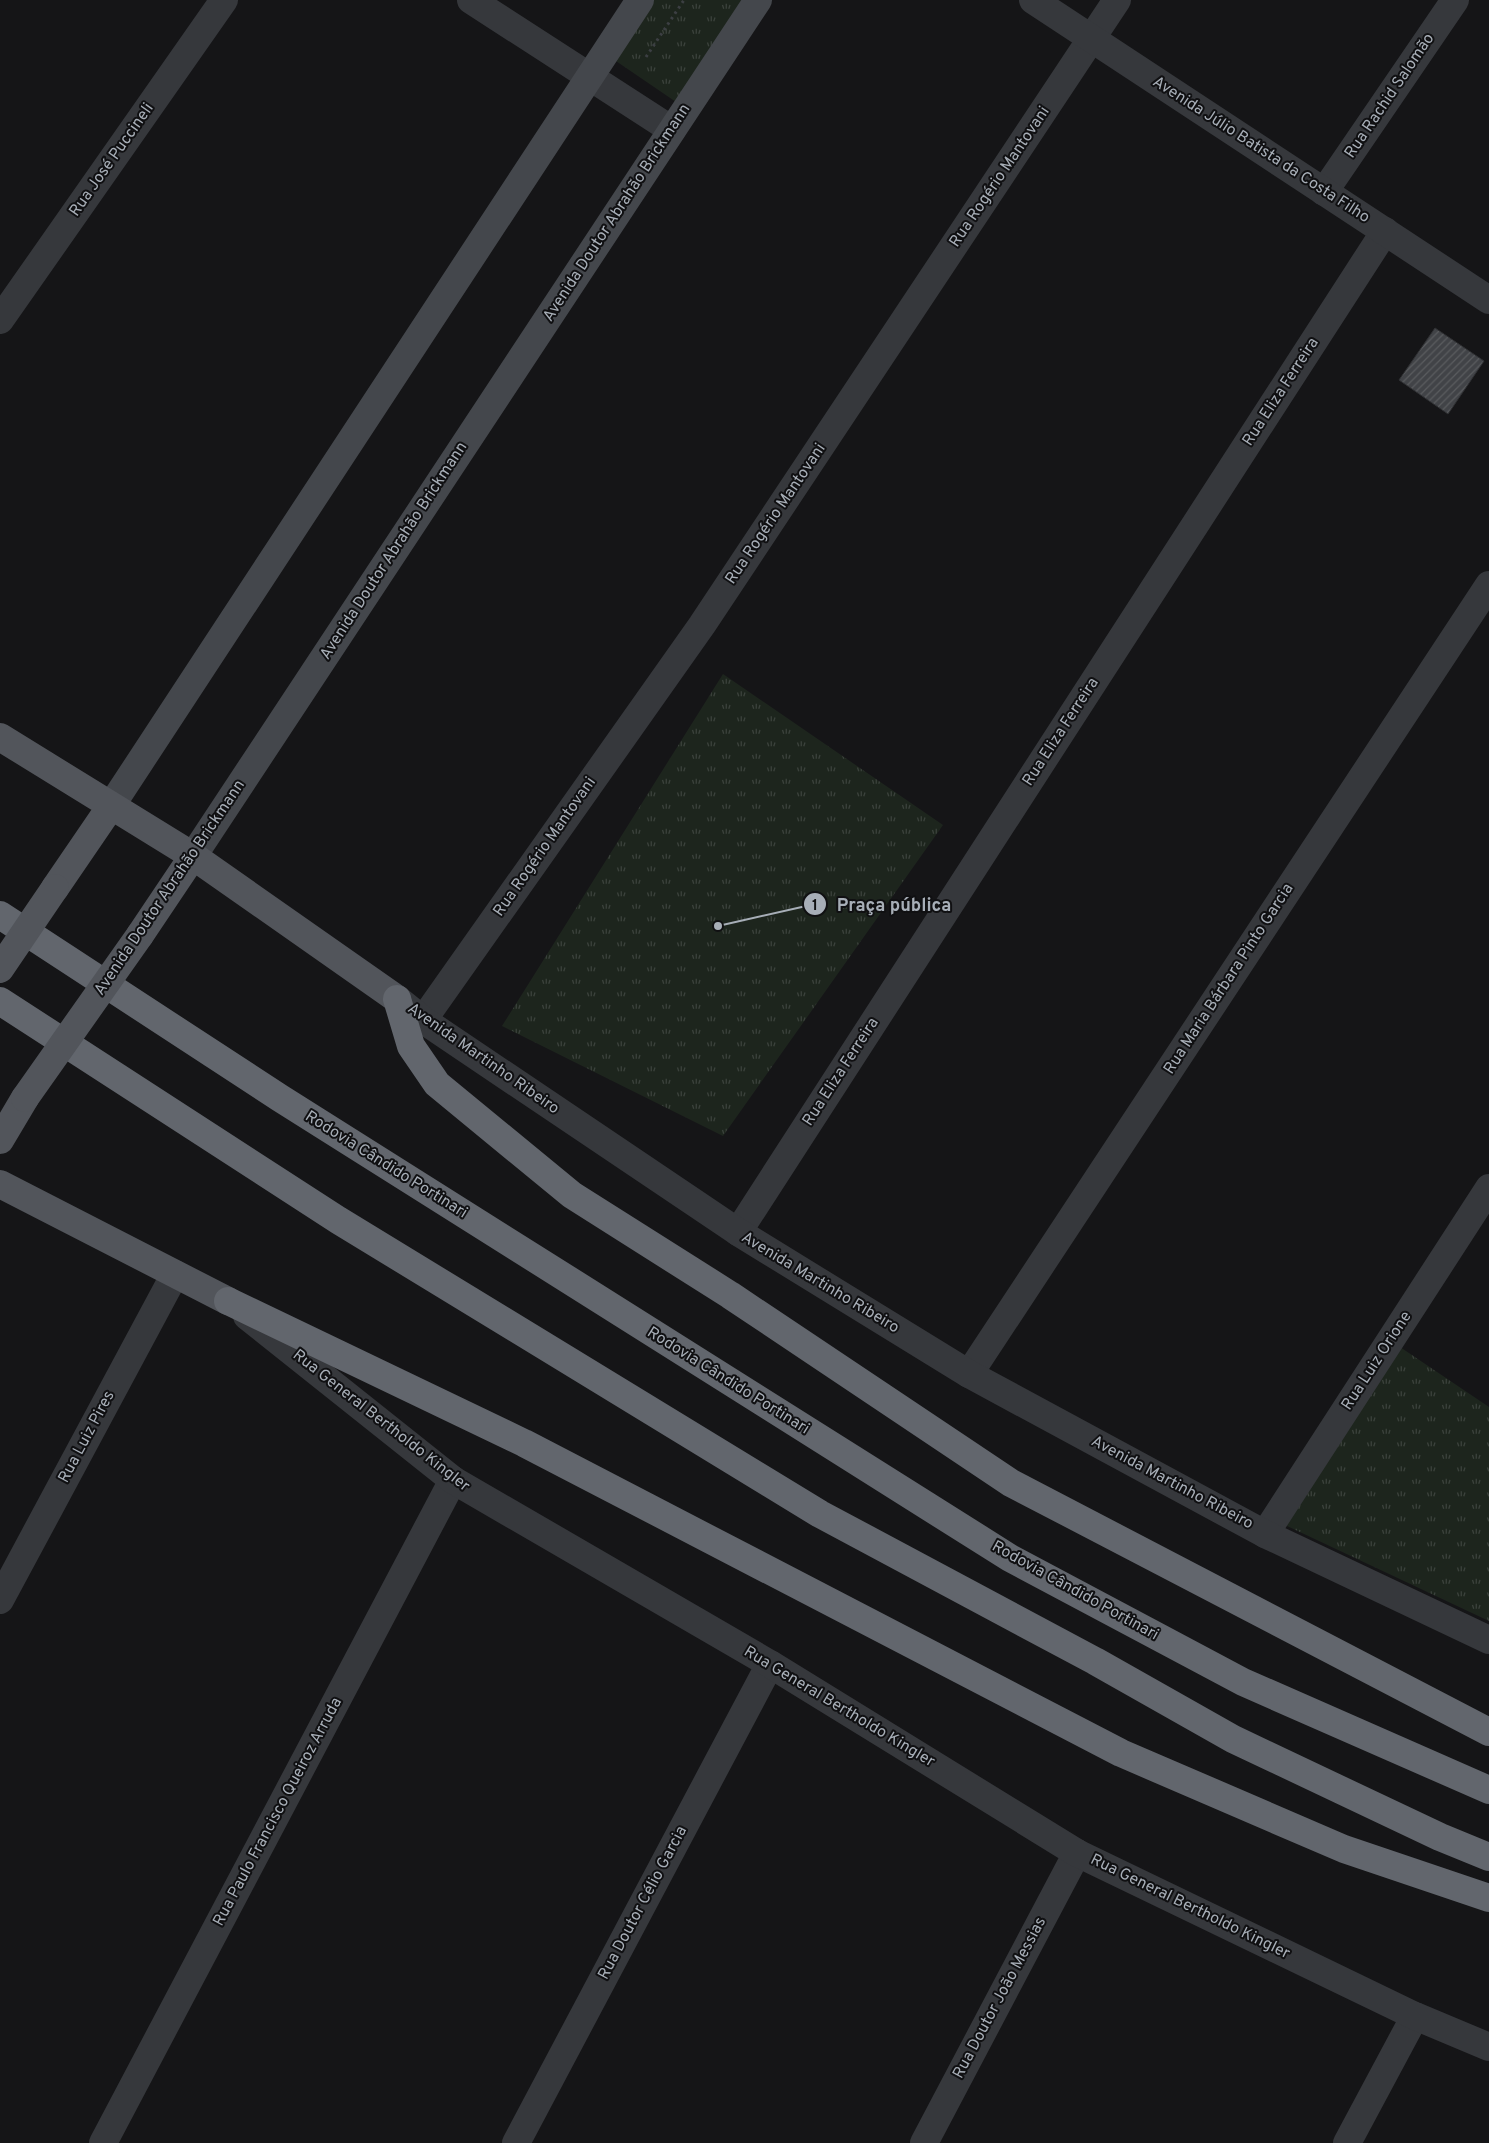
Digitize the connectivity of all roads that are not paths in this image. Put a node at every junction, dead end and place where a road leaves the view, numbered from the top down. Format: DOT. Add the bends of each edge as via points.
graph roads {
  1 [pos="224,0"];
  2 [pos="471,0"];
  3 [pos="640,0"];
  4 [pos="758,0"];
  5 [pos="1033,0"];
  6 [pos="1117,0"];
  7 [pos="1455,0"];
  8 [pos="1092,39"];
  9 [pos="590,77"];
  10 [pos="672,130"];
  11 [pos="1324,192"];
  12 [pos="1385,231"];
  13 [pos="1489,300"];
  14 [pos="0,320"];
  15 [pos="1489,585"];
  16 [pos="0,737"];
  17 [pos="111,806"];
  18 [pos="193,856"];
  19 [pos="0,915"];
  20 [pos="0,969"];
  21 [pos="397,999"];
  22 [pos="0,1001"];
  23 [pos="423,1020"];
  24 [pos="0,1140"];
  25 [pos="0,1184"];
  26 [pos="1489,1188"];
  27 [pos="738,1232"];
  28 [pos="175,1274"];
  29 [pos="228,1301"];
  30 [pos="970,1374"];
  31 [pos="453,1480"];
  32 [pos="1266,1534"];
  33 [pos="0,1600"];
  34 [pos="1489,1640"];
  35 [pos="770,1664"];
  36 [pos="1489,1732"];
  37 [pos="1489,1790"];
  38 [pos="1077,1852"];
  39 [pos="1489,1857"];
  40 [pos="1489,1898"];
  41 [pos="1415,2016"];
  42 [pos="1489,2047"];
  43 [pos="103,2143"];
  44 [pos="516,2143"];
  45 [pos="924,2143"];
  46 [pos="1347,2143"];
  1 -- 14 [label="street, Rua José Puccineli"];
  2 -- 9 [label="street"];
  3 -- 9 [label="main road"];
  4 -- 10 [label="main road, Avenida Doutor Abrahão Brickmann"];
  5 -- 8 [label="street, Avenida Júlio Batista da Costa Filho"];
  6 -- 8 [label="street, Rua Rogério Mantovani"];
  7 -- 11 [label="street, Rua Rachid Salomão"];
  8 -- 11 [label="street, Avenida Júlio Batista da Costa Filho"];
  8 -- 23 [label="street, Rua Rogério Mantovani" via="702,625"];
  9 -- 10 [label="street"];
  9 -- 17 [label="main road"];
  10 -- 18 [label="main road, Avenida Doutor Abrahão Brickmann"];
  11 -- 12 [label="street, Avenida Júlio Batista da Costa Filho"];
  12 -- 13 [label="street, Avenida Júlio Batista da Costa Filho"];
  12 -- 27 [label="street, Rua Eliza Ferreira"];
  15 -- 30 [label="street, Rua Maria Bárbara Pinto Garcia"];
  16 -- 17 [label="main road, Avenida Martinho Ribeiro"];
  17 -- 18 [label="main road, Avenida Martinho Ribeiro"];
  17 -- 20 [label="main road, bridge"];
  18 -- 21 [label="main road, Avenida Martinho Ribeiro"];
  18 -- 24 [label="main road, Avenida Doutor Abrahão Brickmann, bridge" via="25,1098"];
  19 -- 37 [label="highway, Rodovia Cândido Portinari" via="297,1108 1010,1558 1243,1682"];
  21 -- 23 [label="street, Avenida Martinho Ribeiro"];
  21 -- 36 [label="highway" via="411,1046 436,1084 572,1195 730,1295 1012,1483"];
  22 -- 39 [label="highway" via="338,1220 820,1514 1233,1739"];
  23 -- 27 [label="street, Avenida Martinho Ribeiro"];
  25 -- 28 [label="main road"];
  26 -- 32 [label="street, Rua Luiz Orione"];
  27 -- 30 [label="street, Avenida Martinho Ribeiro"];
  28 -- 29 [label="main road"];
  28 -- 33 [label="street, Rua Luiz Pires"];
  29 -- 31 [label="street, Rua General Bertholdo Kingler"];
  29 -- 40 [label="highway" via="524,1443 1121,1754 1344,1849"];
  30 -- 32 [label="street, Avenida Martinho Ribeiro"];
  31 -- 35 [label="street, Rua General Bertholdo Kingler"];
  31 -- 43 [label="street, Rua Paulo Francisco Queiroz Arruda"];
  32 -- 34 [label="street, Avenida Martinho Ribeiro"];
  35 -- 38 [label="street, Rua General Bertholdo Kingler"];
  35 -- 44 [label="street, Rua Doutor Célio Garcia"];
  38 -- 41 [label="street, Rua General Bertholdo Kingler"];
  38 -- 45 [label="street, Rua Doutor João Messias"];
  41 -- 42 [label="street, Rua General Bertholdo Kingler"];
  41 -- 46 [label="street"];
}
